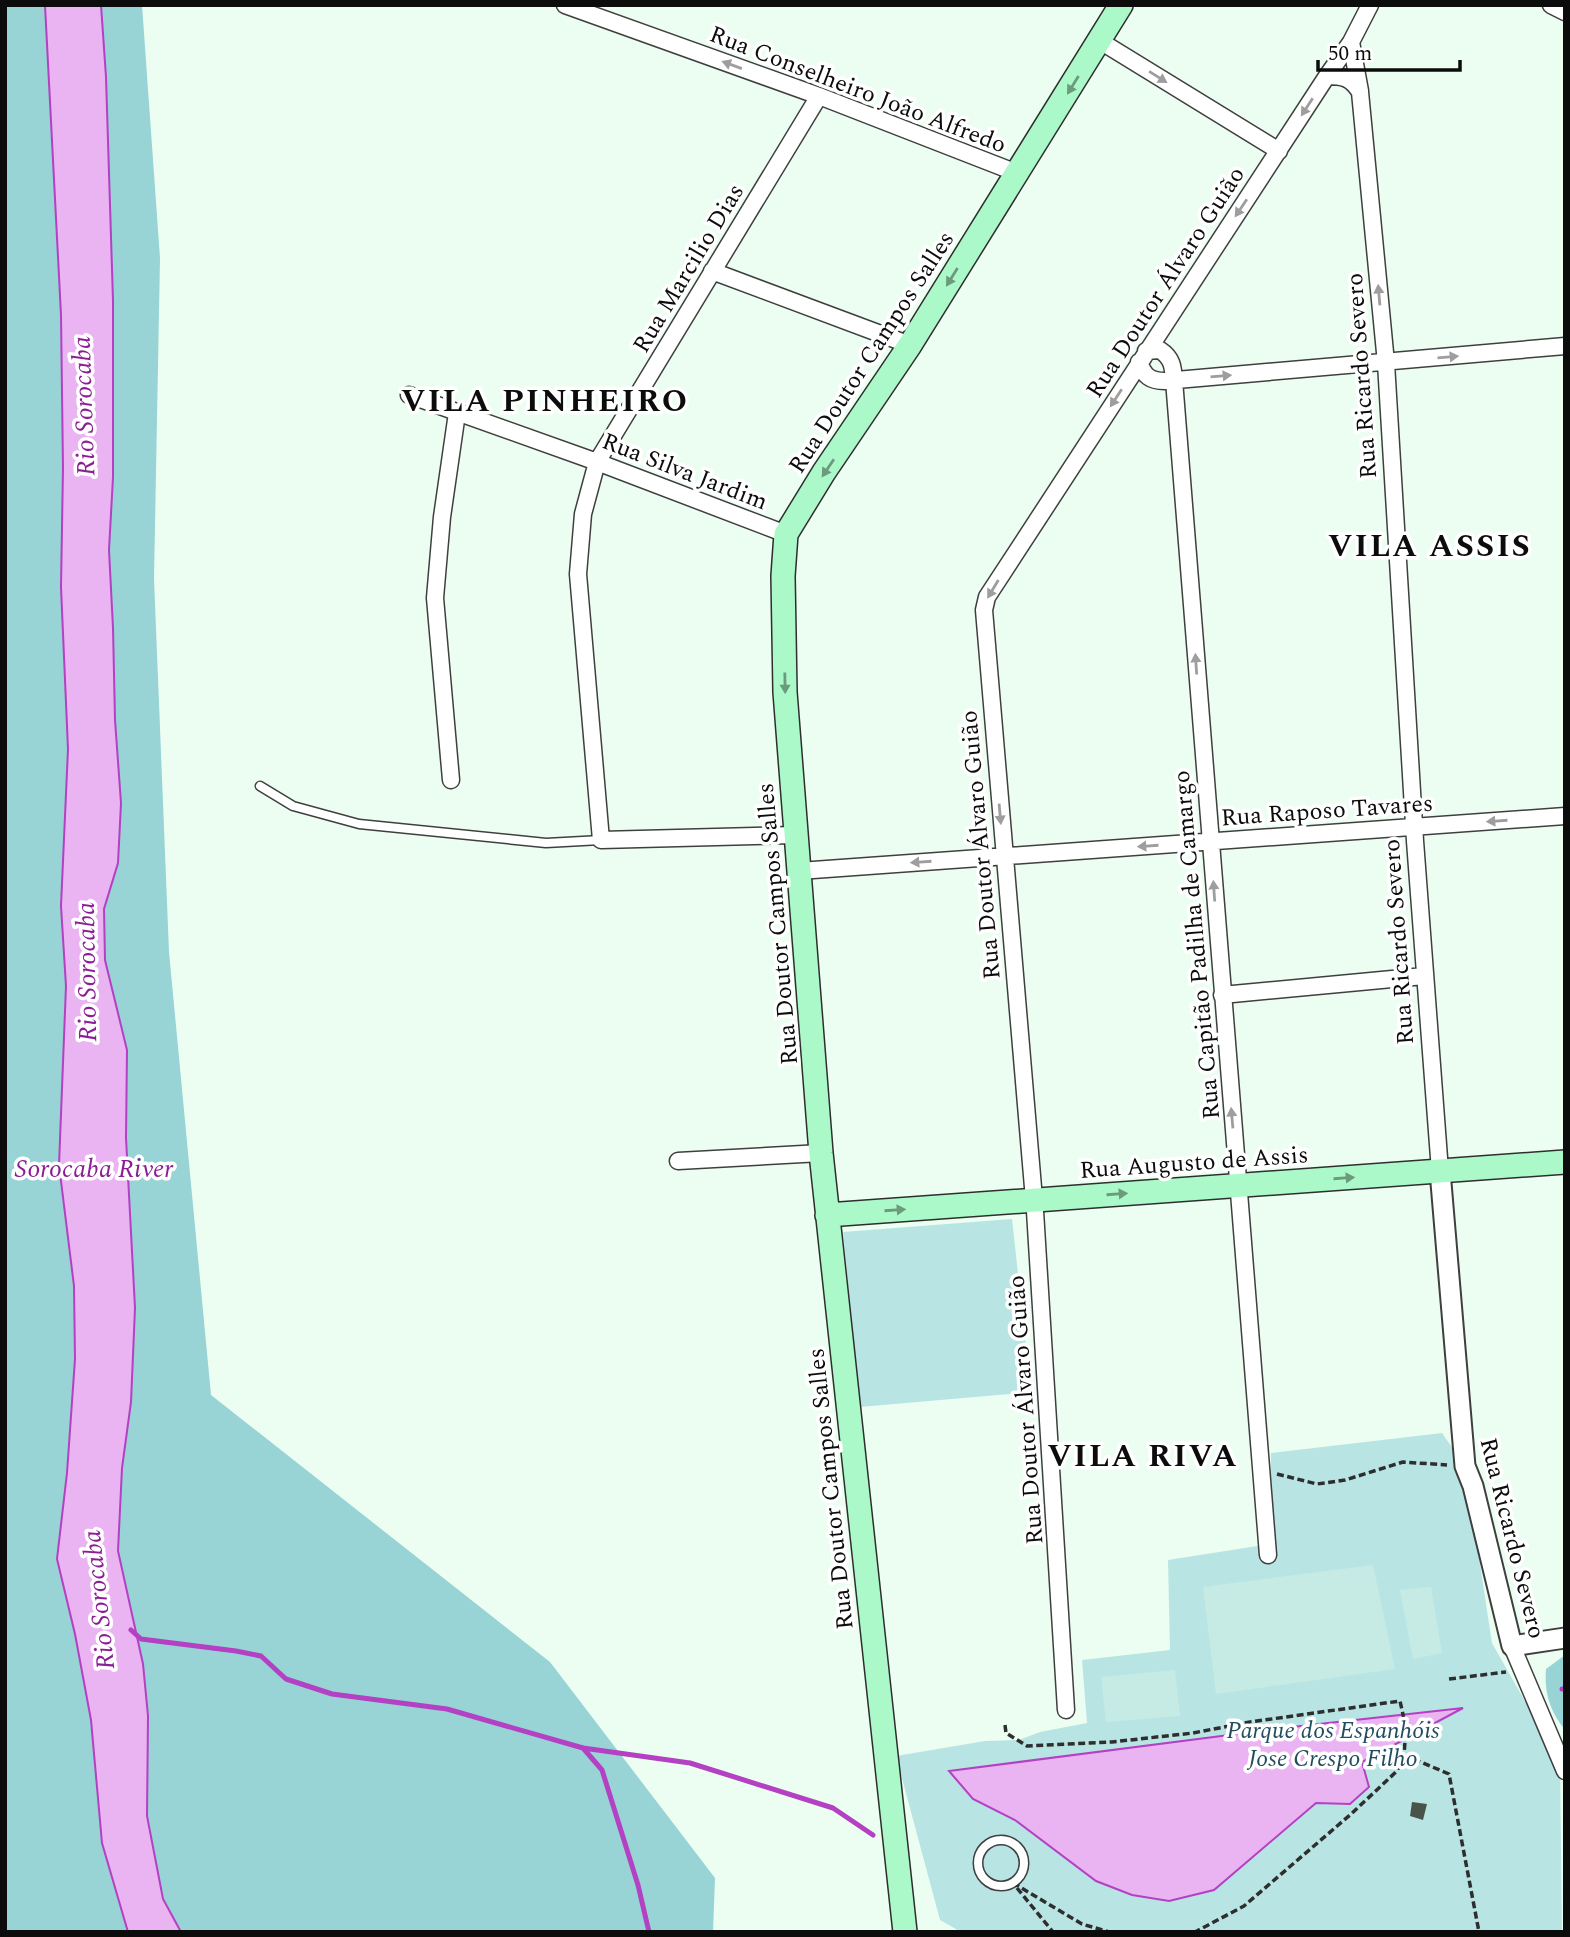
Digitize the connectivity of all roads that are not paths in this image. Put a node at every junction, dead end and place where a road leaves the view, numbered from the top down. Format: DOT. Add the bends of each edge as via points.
graph roads {
  1 [pos="565,5"];
  2 [pos="1121,5"];
  3 [pos="1370,5"];
  4 [pos="1551,5"];
  5 [pos="1565,12"];
  6 [pos="1100,41"];
  7 [pos="1351,42"];
  8 [pos="1334,76"];
  9 [pos="1360,92"];
  10 [pos="819,96"];
  11 [pos="1279,151"];
  12 [pos="1017,173"];
  13 [pos="712,271"];
  14 [pos="910,345"];
  15 [pos="1565,346"];
  16 [pos="1143,356"];
  17 [pos="1386,363"];
  18 [pos="1174,380"];
  19 [pos="409,395"];
  20 [pos="457,413"];
  21 [pos="597,462"];
  22 [pos="786,534"];
  23 [pos="451,780"];
  24 [pos="260,786"];
  25 [pos="1565,816"];
  26 [pos="1415,827"];
  27 [pos="796,835"];
  28 [pos="601,839"];
  29 [pos="1210,842"];
  30 [pos="1005,856"];
  31 [pos="799,871"];
  32 [pos="1424,976"];
  33 [pos="1222,995"];
  34 [pos="821,1153"];
  35 [pos="678,1161"];
  36 [pos="1565,1162"];
  37 [pos="1440,1171"];
  38 [pos="1238,1186"];
  39 [pos="1034,1200"];
  40 [pos="827,1214"];
  41 [pos="1268,1555"];
  42 [pos="1565,1638"];
  43 [pos="1513,1646"];
  44 [pos="1066,1710"];
  45 [pos="1563,1762"];
  46 [pos="1013,1883"];
  47 [pos="905,1932"];
  10 -- 1 [label="street, Rua Conselheiro João Alfredo, one-way"];
  2 -- 6 [label="main road, Rua Doutor Campos Salles"];
  3 -- 7 [label="street, Rua Doutor Álvaro Guião"];
  4 -- 5 [label="street"];
  6 -- 11 [label="street, one-way"];
  6 -- 12 [label="main road, Rua Doutor Campos Salles, one-way"];
  7 -- 8 [label="street, Rua Doutor Álvaro Guião"];
  7 -- 9 [label="street, Rua Ricardo Severo"];
  8 -- 9 [label="street" via="1352,80"];
  8 -- 11 [label="street, Rua Doutor Álvaro Guião, one-way"];
  17 -- 9 [label="street, Rua Ricardo Severo, one-way"];
  10 -- 12 [label="street, Rua Conselheiro João Alfredo"];
  10 -- 13 [label="street, Rua Marcilio Dias"];
  11 -- 16 [label="street, Rua Doutor Álvaro Guião, one-way"];
  12 -- 14 [label="main road, Rua Doutor Campos Salles, one-way"];
  13 -- 14 [label="street"];
  13 -- 21 [label="street, Rua Marcilio Dias"];
  14 -- 22 [label="main road, Rua Doutor Campos Salles, one-way"];
  17 -- 15 [label="street, one-way"];
  16 -- 18 [label="street" via="1142,370 1154,381"];
  16 -- 18 [label="street, Rua Capitão Padilha de Camargo" via="1160,350 1168,356"];
  16 -- 30 [label="street, Rua Doutor Álvaro Guião, one-way" via="987,597 984,610"];
  18 -- 17 [label="street, one-way"];
  17 -- 26 [label="street, Rua Ricardo Severo"];
  29 -- 18 [label="street, Rua Capitão Padilha de Camargo, one-way"];
  19 -- 20 [label="street, Rua Silva Jardim"];
  20 -- 21 [label="street, Rua Silva Jardim"];
  20 -- 23 [label="street" via="435,598"];
  21 -- 22 [label="street, Rua Silva Jardim"];
  21 -- 28 [label="street, Rua Marcilio Dias" via="583,514 578,574"];
  22 -- 27 [label="main road, Rua Doutor Campos Salles, one-way" via="785,692"];
  24 -- 28 [label="lane" via="293,806 359,824 546,843"];
  25 -- 26 [label="street, Rua Raposo Tavares, one-way"];
  26 -- 29 [label="street, Rua Raposo Tavares"];
  26 -- 32 [label="street, Rua Ricardo Severo"];
  27 -- 28 [label="street"];
  27 -- 31 [label="main road, Rua Doutor Campos Salles"];
  29 -- 30 [label="street, Rua Raposo Tavares, one-way"];
  33 -- 29 [label="street, Rua Capitão Padilha de Camargo, one-way"];
  30 -- 31 [label="street, Rua Raposo Tavares, one-way"];
  30 -- 39 [label="street, Rua Doutor Álvaro Guião"];
  31 -- 34 [label="main road, Rua Doutor Campos Salles"];
  32 -- 33 [label="street"];
  32 -- 37 [label="street, Rua Ricardo Severo"];
  38 -- 33 [label="street, Rua Capitão Padilha de Camargo, one-way"];
  34 -- 35 [label="street"];
  34 -- 40 [label="main road, Rua Doutor Campos Salles"];
  36 -- 37 [label="main road, Rua Augusto de Assis"];
  38 -- 37 [label="main road, Rua Augusto de Assis, one-way"];
  37 -- 43 [label="street, Rua Ricardo Severo" via="1465,1466"];
  39 -- 38 [label="main road, Rua Augusto de Assis, one-way"];
  38 -- 41 [label="street, Rua Capitão Padilha de Camargo"];
  40 -- 39 [label="main road, Rua Augusto de Assis, one-way"];
  39 -- 44 [label="street, Rua Doutor Álvaro Guião"];
  40 -- 47 [label="main road, Rua Doutor Campos Salles"];
  42 -- 43 [label="street"];
  43 -- 45 [label="street, Rua Ricardo Severo"];
  46 -- 46 [label="lane" via="1023,1871 1023,1856 1006,1840 990,1842 977,1860 980,1875 991,1885"];
}
